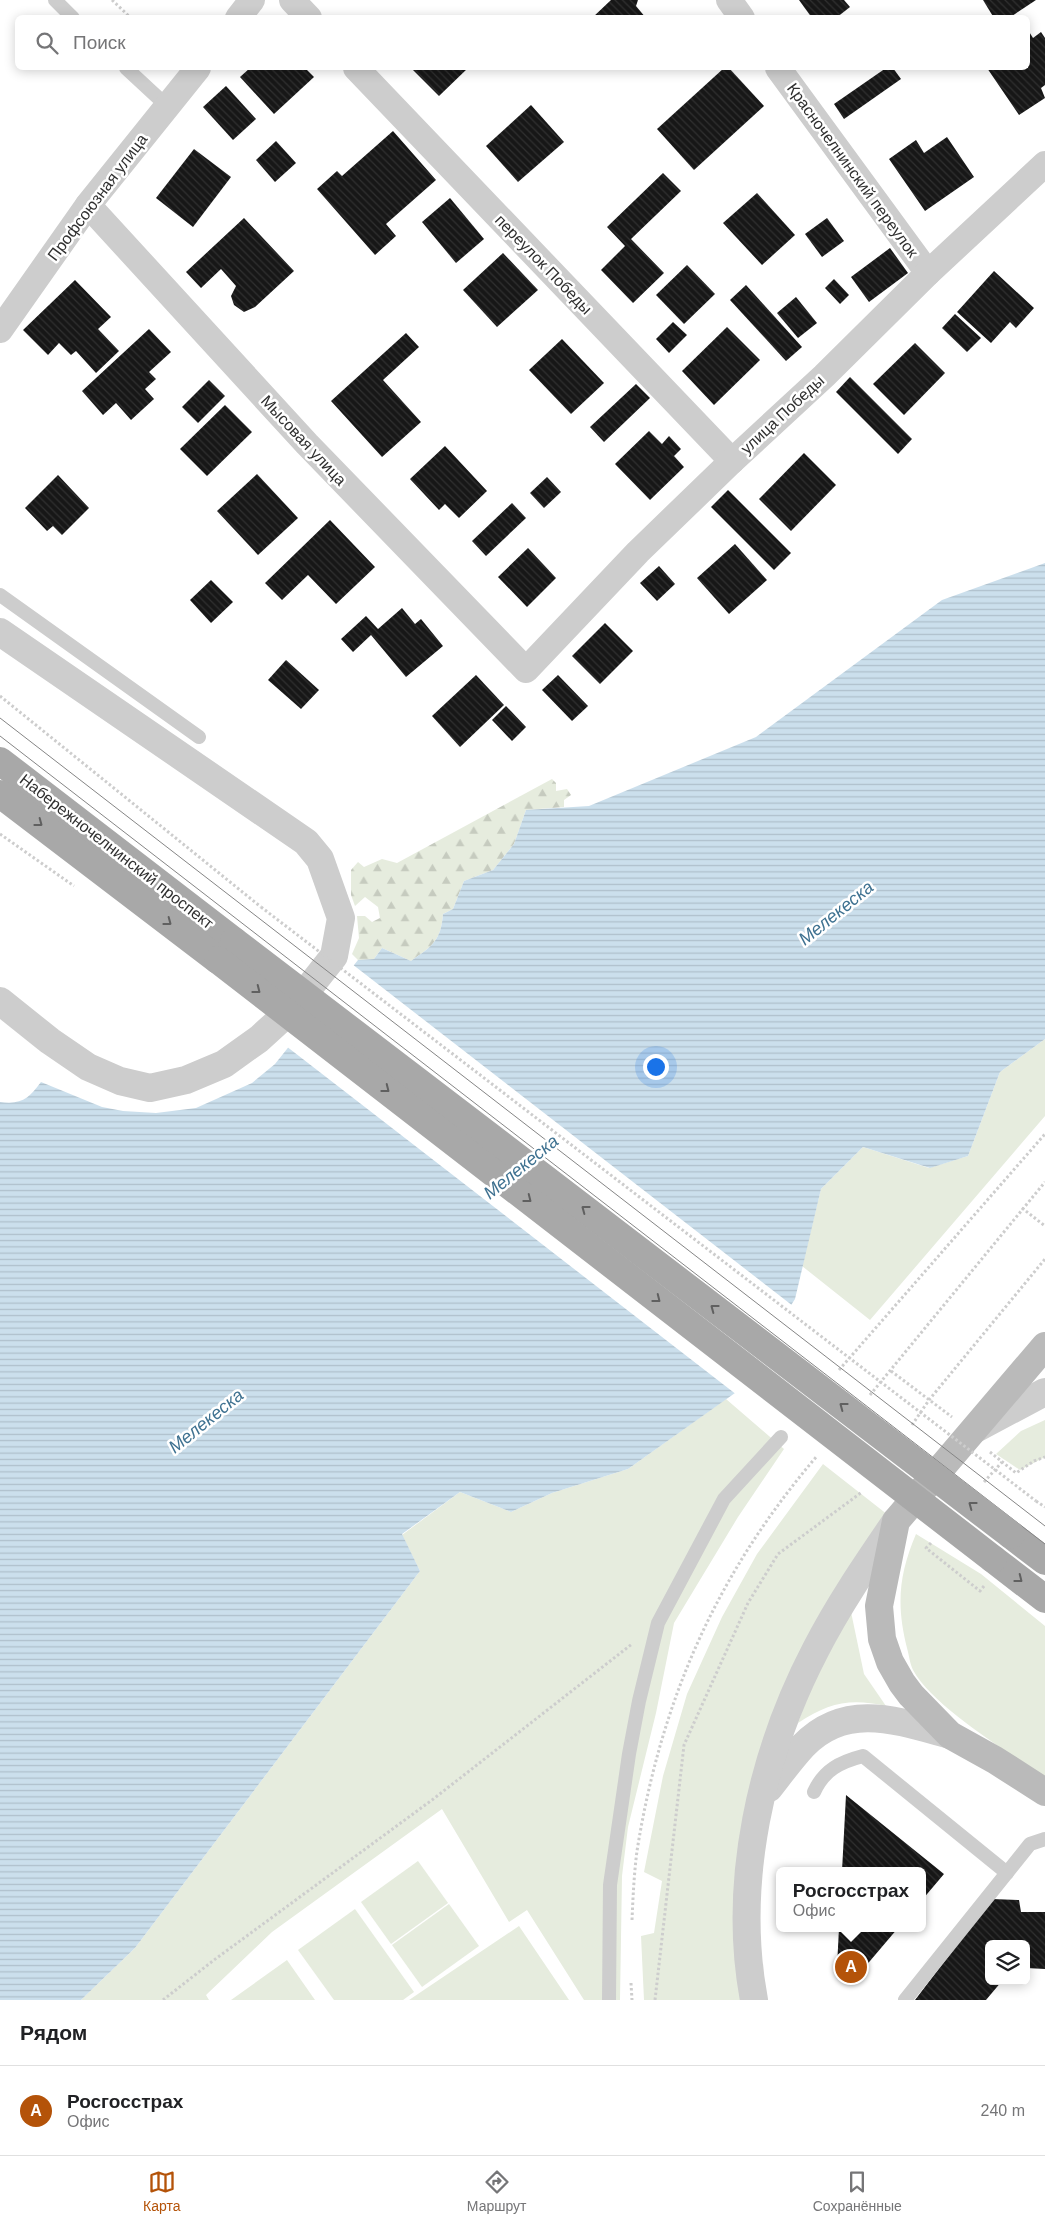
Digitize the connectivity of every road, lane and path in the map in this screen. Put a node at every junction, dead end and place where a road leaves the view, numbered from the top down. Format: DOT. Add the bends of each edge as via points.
graph roads {
  1 [pos="55,0"];
  2 [pos="112,0"];
  3 [pos="252,0"];
  4 [pos="292,0"];
  5 [pos="729,0"];
  6 [pos="70,15"];
  7 [pos="128,15"];
  8 [pos="240,15"];
  9 [pos="306,15"];
  10 [pos="740,15"];
  11 [pos="128,70"];
  12 [pos="196,70"];
  13 [pos="358,70"];
  14 [pos="779,70"];
  15 [pos="167,106"];
  16 [pos="1045,164"];
  17 [pos="88,205"];
  18 [pos="928,273"];
  19 [pos="0,330"];
  20 [pos="732,461"];
  21 [pos="0,595"];
  22 [pos="0,632"];
  23 [pos="526,670"];
  24 [pos="0,696"];
  25 [pos="198,737"];
  26 [pos="0,761"];
  27 [pos="0,794"];
  28 [pos="0,834"];
  29 [pos="55,875"];
  30 [pos="226,951"];
  31 [pos="0,1001"];
  32 [pos="1045,1134"];
  33 [pos="1045,1182"];
  34 [pos="1022,1208"];
  35 [pos="1045,1226"];
  36 [pos="1045,1259"];
  37 [pos="1045,1346"];
  38 [pos="832,1378"];
  39 [pos="1045,1392"];
  40 [pos="865,1401"];
  41 [pos="908,1431"];
  42 [pos="972,1431"];
  43 [pos="781,1437"];
  44 [pos="819,1454"];
  45 [pos="870,1486"];
  46 [pos="1045,1507"];
  47 [pos="896,1521"];
  48 [pos="926,1548"];
  49 [pos="1045,1561"];
  50 [pos="991,1570"];
  51 [pos="1045,1599"];
  52 [pos="658,1623"];
  53 [pos="950,1735"];
  54 [pos="814,1792"];
  55 [pos="1045,1792"];
  56 [pos="761,1797"];
  57 [pos="1045,1839"];
  58 [pos="1007,1873"];
  59 [pos="631,1927"];
  60 [pos="631,1982"];
  61 [pos="163,2000"];
  62 [pos="609,2000"];
  63 [pos="632,2000"];
  64 [pos="655,2000"];
  65 [pos="754,2000"];
  66 [pos="905,2000"];
  1 -- 6 [label="lane"];
  2 -- 7 [label="path"];
  3 -- 8 [label="street"];
  4 -- 9 [label="street"];
  5 -- 10 [label="street"];
  11 -- 15 [label="lane"];
  12 -- 15 [label="street, Профсоюзная улица"];
  13 -- 20 [label="street, переулок Победы"];
  14 -- 18 [label="street, Красночелнинский переулок"];
  15 -- 17 [label="street, Профсоюзная улица"];
  16 -- 18 [label="street, улица Победы"];
  17 -- 19 [label="street, Профсоюзная улица"];
  17 -- 23 [label="street, Мысовая улица" via="307,444"];
  18 -- 20 [label="street, улица Победы"];
  20 -- 23 [label="street, улица Победы" via="638,552"];
  21 -- 25 [label="lane"];
  22 -- 31 [label="street" via="306,842 320,859 341,918 334,956 293,1008 259,1039 224,1064 186,1080 150,1088 120,1081 88,1067"];
  24 -- 46 [label="path, bridge" via="261,907"];
  26 -- 30 [label="main road, Набережночелнинский проспект"];
  27 -- 30 [label="main road, Набережночелнинский проспект, one-way"];
  28 -- 29 [label="path"];
  49 -- 30 [label="main road, one-way, bridge"];
  30 -- 50 [label="main road, one-way, bridge"];
  32 -- 38 [label="path"];
  33 -- 34 [label="path"];
  34 -- 35 [label="path"];
  34 -- 40 [label="path"];
  36 -- 41 [label="path" via="929,1400"];
  37 -- 42 [label="main road"];
  39 -- 42 [label="street"];
  42 -- 47 [label="main road"];
  43 -- 52 [label="lane" via="724,1499"];
  44 -- 59 [label="path" via="748,1547 685,1668 652,1776 637,1853"];
  45 -- 64 [label="path" via="778,1554 748,1603 684,1746"];
  47 -- 53 [label="main road" via="879,1606 882,1639 902,1683"];
  47 -- 56 [label="street" via="856,1580 816,1649 786,1714"];
  48 -- 50 [label="path" via="980,1591"];
  50 -- 51 [label="main road, one-way"];
  52 -- 61 [label="path" via="432,1800"];
  52 -- 62 [label="lane" via="629,1754 610,1885"];
  53 -- 55 [label="main road"];
  53 -- 56 [label="street" via="890,1719 848,1720 828,1728 804,1745"];
  54 -- 58 [label="lane" via="827,1771 863,1756"];
  56 -- 65 [label="street" via="748,1879 748,1967"];
  57 -- 58 [label="lane" via="1030,1844"];
  58 -- 66 [label="lane"];
  60 -- 63 [label="path"];
}
